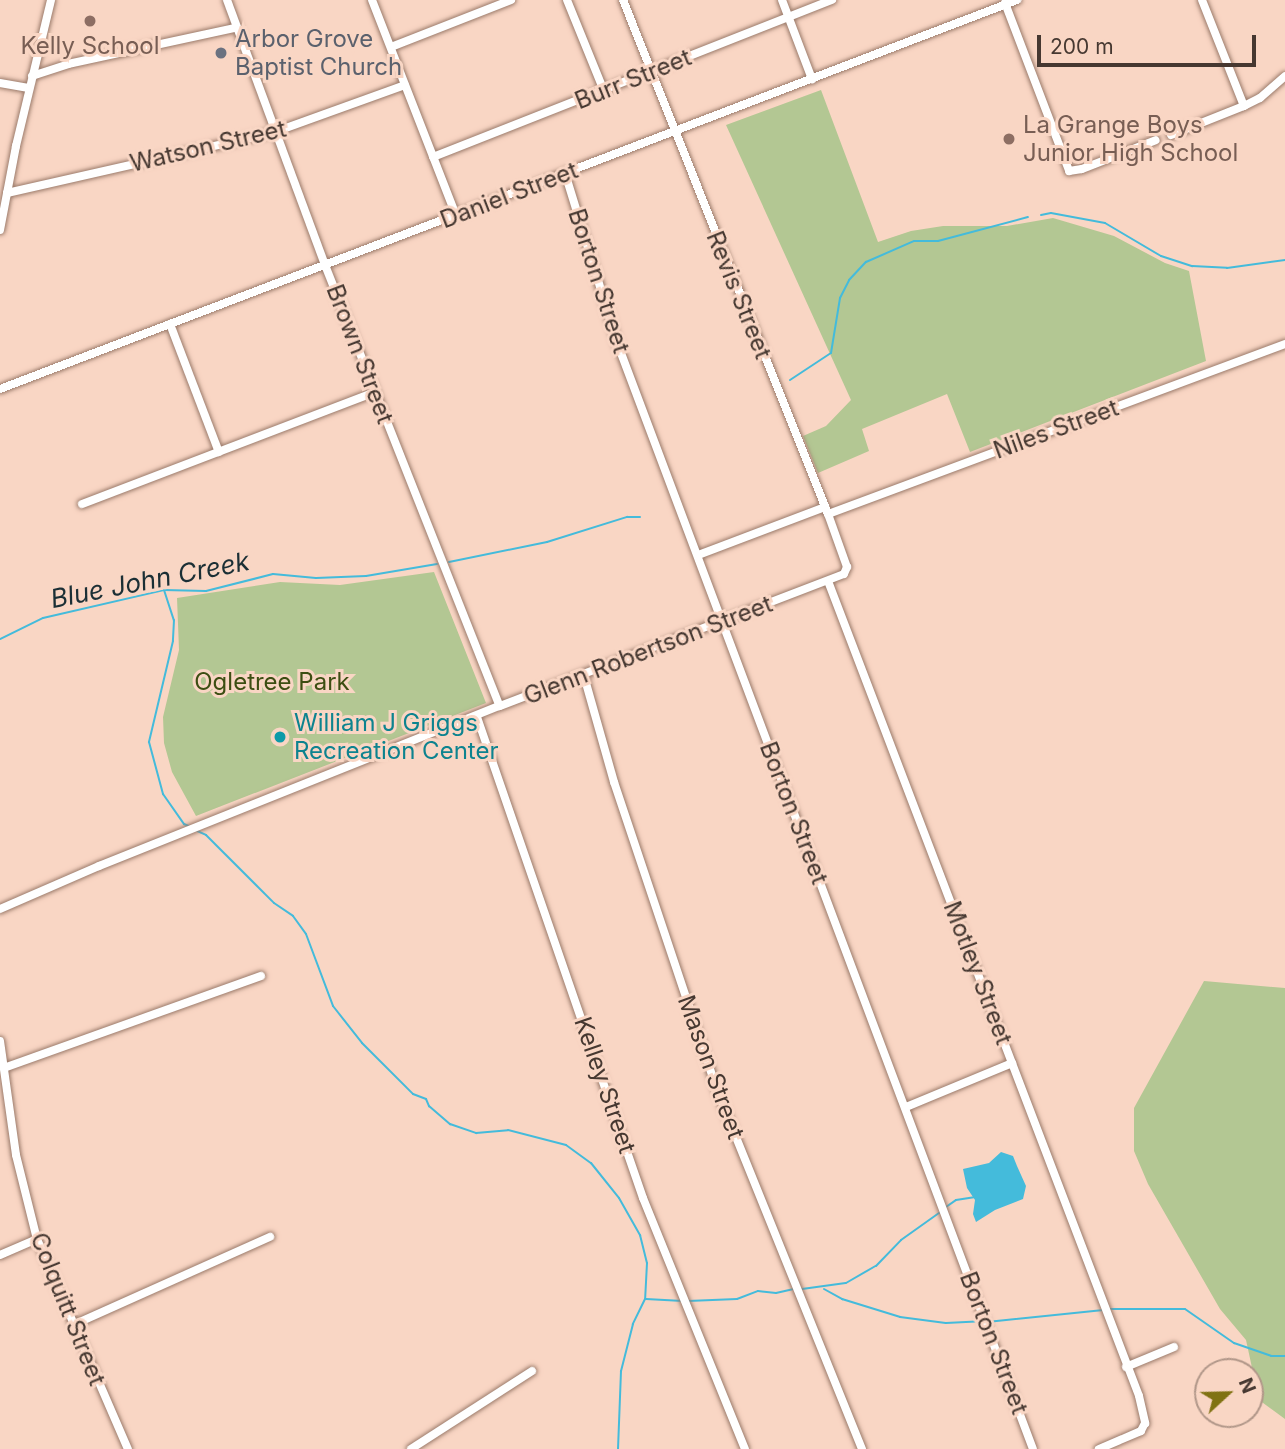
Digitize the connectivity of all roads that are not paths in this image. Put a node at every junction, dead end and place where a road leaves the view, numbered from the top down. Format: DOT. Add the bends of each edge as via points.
graph roads {
  1 [pos="51,0"];
  2 [pos="227,0"];
  3 [pos="373,0"];
  4 [pos="512,0"];
  5 [pos="567,0"];
  6 [pos="623,0"];
  7 [pos="782,0"];
  8 [pos="832,0"];
  9 [pos="1017,0"];
  10 [pos="1202,0"];
  11 [pos="1005,2"];
  12 [pos="789,17"];
  13 [pos="235,28"];
  14 [pos="391,47"];
  15 [pos="650,72"];
  16 [pos="32,76"];
  17 [pos="1285,76"];
  18 [pos="812,79"];
  19 [pos="0,83"];
  20 [pos="405,85"];
  21 [pos="29,88"];
  22 [pos="604,91"];
  23 [pos="1244,106"];
  24 [pos="275,131"];
  25 [pos="673,132"];
  26 [pos="1171,135"];
  27 [pos="1156,141"];
  28 [pos="433,157"];
  29 [pos="565,173"];
  30 [pos="7,193"];
  31 [pos="456,215"];
  32 [pos="0,230"];
  33 [pos="325,265"];
  34 [pos="170,324"];
  35 [pos="1285,344"];
  36 [pos="0,389"];
  37 [pos="375,392"];
  38 [pos="219,452"];
  39 [pos="82,504"];
  40 [pos="826,510"];
  41 [pos="698,555"];
  42 [pos="828,581"];
  43 [pos="722,622"];
  44 [pos="584,676"];
  45 [pos="499,706"];
  46 [pos="477,717"];
  47 [pos="0,909"];
  48 [pos="261,975"];
  49 [pos="0,1041"];
  50 [pos="1012,1063"];
  51 [pos="4,1068"];
  52 [pos="906,1107"];
  53 [pos="270,1237"];
  54 [pos="37,1239"];
  55 [pos="0,1255"];
  56 [pos="73,1325"];
  57 [pos="1174,1347"];
  58 [pos="1126,1367"];
  59 [pos="532,1371"];
  60 [pos="128,1449"];
  61 [pos="411,1449"];
  62 [pos="745,1449"];
  63 [pos="862,1449"];
  64 [pos="1032,1449"];
  65 [pos="1099,1449"];
  1 -- 16 [label="street"];
  2 -- 13 [label="street, Brown Street"];
  3 -- 14 [label="street"];
  4 -- 14 [label="street"];
  5 -- 22 [label="street"];
  6 -- 15 [label="street, Revis Street"];
  7 -- 12 [label="street"];
  8 -- 12 [label="street, Burr Street"];
  9 -- 11 [label="street, Daniel Street"];
  10 -- 23 [label="street"];
  11 -- 18 [label="street, Daniel Street"];
  11 -- 27 [label="street" via="1069,171"];
  12 -- 15 [label="street, Burr Street"];
  12 -- 18 [label="street"];
  13 -- 16 [label="street"];
  13 -- 24 [label="street, Brown Street"];
  14 -- 20 [label="street"];
  15 -- 22 [label="street, Burr Street"];
  15 -- 25 [label="street, Revis Street"];
  16 -- 21 [label="street"];
  17 -- 23 [label="street"];
  18 -- 25 [label="street, Daniel Street"];
  19 -- 21 [label="street"];
  20 -- 24 [label="street, Watson Street"];
  20 -- 28 [label="street"];
  21 -- 30 [label="street"];
  22 -- 28 [label="street, Burr Street"];
  23 -- 26 [label="street"];
  24 -- 30 [label="street, Watson Street"];
  24 -- 33 [label="street, Brown Street"];
  25 -- 29 [label="street, Daniel Street"];
  25 -- 40 [label="street, Revis Street"];
  28 -- 31 [label="street"];
  29 -- 31 [label="street, Daniel Street"];
  29 -- 41 [label="street, Borton Street" via="618,345"];
  30 -- 32 [label="street"];
  31 -- 33 [label="street, Daniel Street"];
  33 -- 34 [label="street, Daniel Street"];
  33 -- 37 [label="street, Brown Street"];
  34 -- 36 [label="street, Daniel Street"];
  34 -- 38 [label="street"];
  35 -- 40 [label="street, Niles Street"];
  37 -- 38 [label="street"];
  37 -- 45 [label="street, Brown Street"];
  38 -- 39 [label="street"];
  40 -- 41 [label="street, Niles Street"];
  40 -- 42 [label="street, Revis Street" via="847,566 844,574"];
  41 -- 43 [label="street, Borton Street"];
  42 -- 43 [label="street, Glenn Robertson Street"];
  42 -- 50 [label="street, Motley Street"];
  43 -- 44 [label="street, Glenn Robertson Street"];
  43 -- 52 [label="street, Borton Street"];
  44 -- 45 [label="street, Glenn Robertson Street"];
  44 -- 63 [label="street, Mason Street" via="614,782 719,1095"];
  45 -- 46 [label="street, Glenn Robertson Street"];
  46 -- 47 [label="street, Glenn Robertson Street"];
  46 -- 62 [label="street, Kelley Street" via="643,1198"];
  48 -- 51 [label="street"];
  49 -- 51 [label="street, Colquitt Street"];
  50 -- 52 [label="street"];
  50 -- 58 [label="street, Motley Street"];
  51 -- 54 [label="street, Colquitt Street" via="16,1155"];
  52 -- 64 [label="street, Borton Street"];
  53 -- 56 [label="street"];
  54 -- 55 [label="street"];
  54 -- 56 [label="street, Colquitt Street"];
  56 -- 60 [label="street, Colquitt Street"];
  57 -- 58 [label="street"];
  58 -- 65 [label="street, Motley Street" via="1139,1396 1144,1423 1141,1431"];
  59 -- 61 [label="street"];
}
